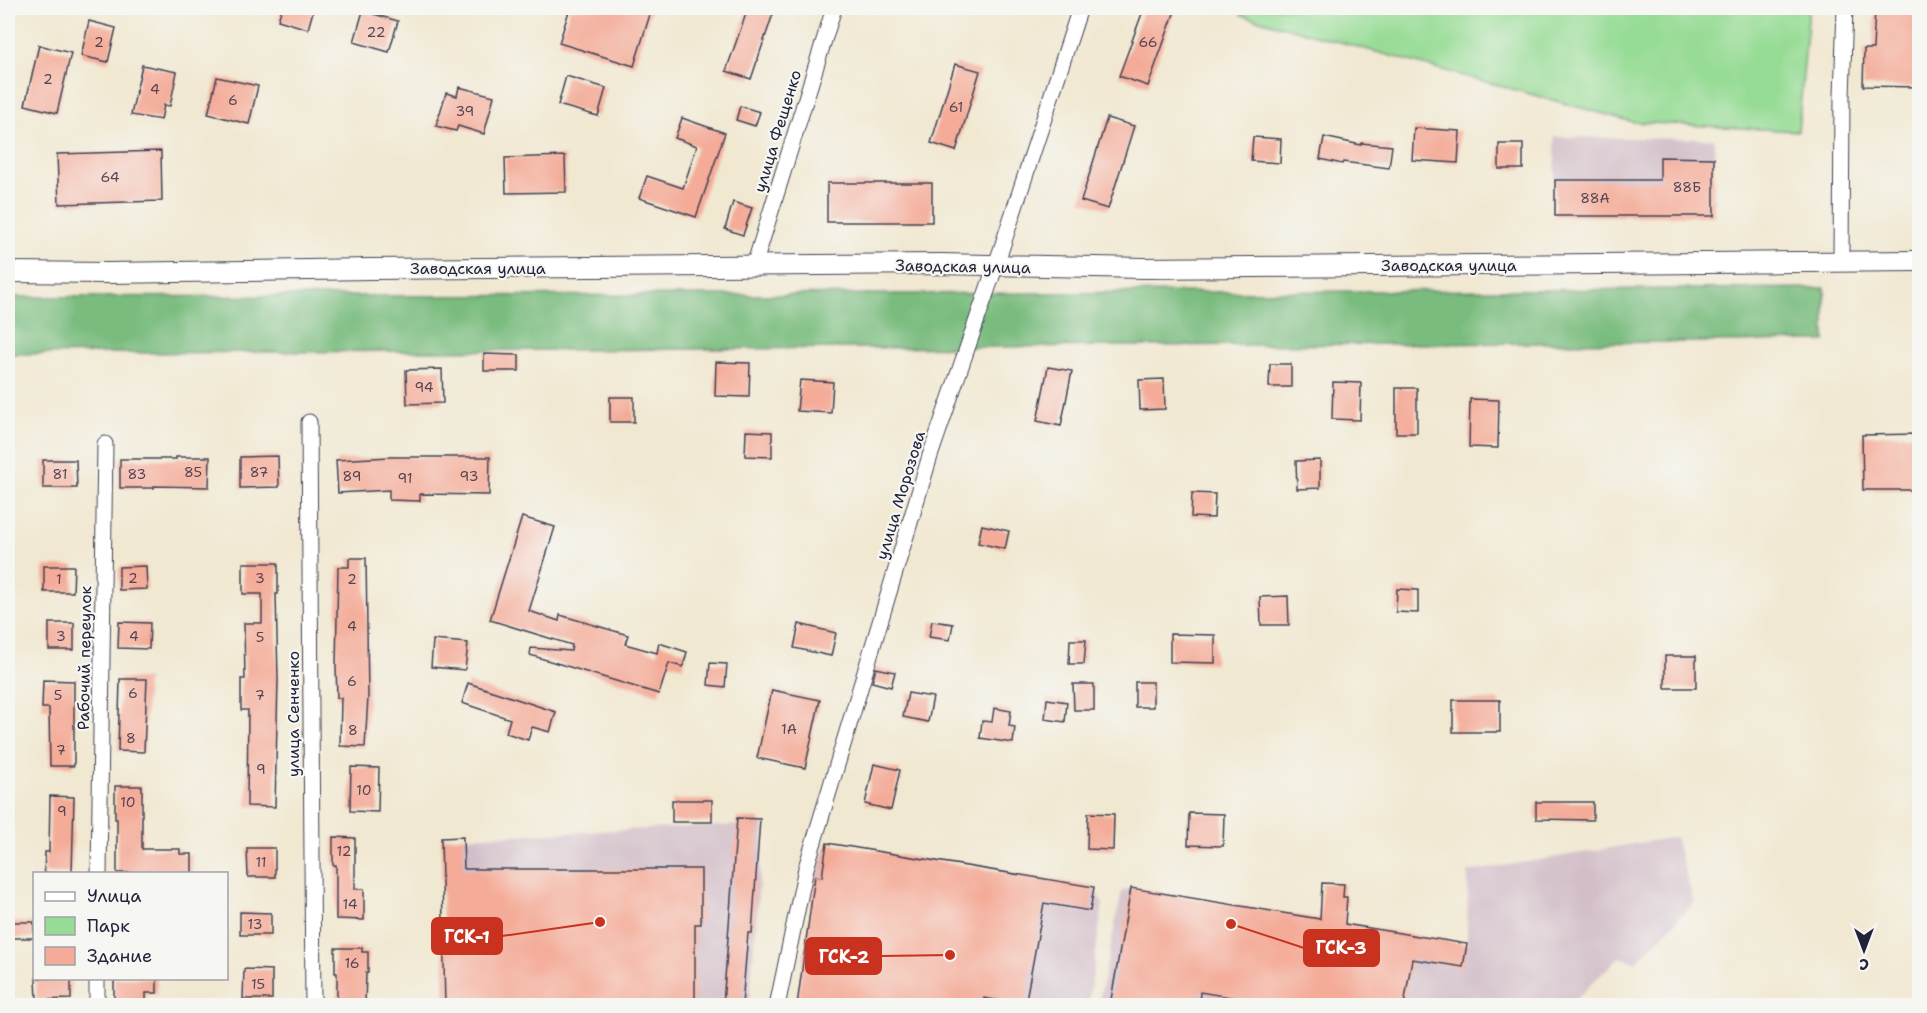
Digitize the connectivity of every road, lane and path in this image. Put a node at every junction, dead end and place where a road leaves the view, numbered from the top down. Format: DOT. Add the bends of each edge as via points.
graph roads {
  1 [pos="834,8"];
  2 [pos="1080,8"];
  3 [pos="1845,8"];
  4 [pos="1920,261"];
  5 [pos="1841,263"];
  6 [pos="754,266"];
  7 [pos="995,266"];
  8 [pos="8,272"];
  9 [pos="309,422"];
  10 [pos="105,444"];
  11 [pos="99,872"];
  12 [pos="98,980"];
  13 [pos="778,1003"];
  14 [pos="97,1005"];
  15 [pos="313,1005"];
  1 -- 6 [label="street, улица Фещенко"];
  2 -- 7 [label="street, улица Морозова"];
  3 -- 5 [label="street"];
  4 -- 5 [label="street, Заводская улица"];
  5 -- 7 [label="street, Заводская улица"];
  6 -- 7 [label="street, Заводская улица"];
  6 -- 8 [label="street, Заводская улица"];
  7 -- 13 [label="street, улица Морозова" via="930,456 806,868"];
  9 -- 15 [label="street, улица Сенченко"];
  10 -- 11 [label="street, Рабочий переулок"];
  12 -- 14 [label="street"];
}
